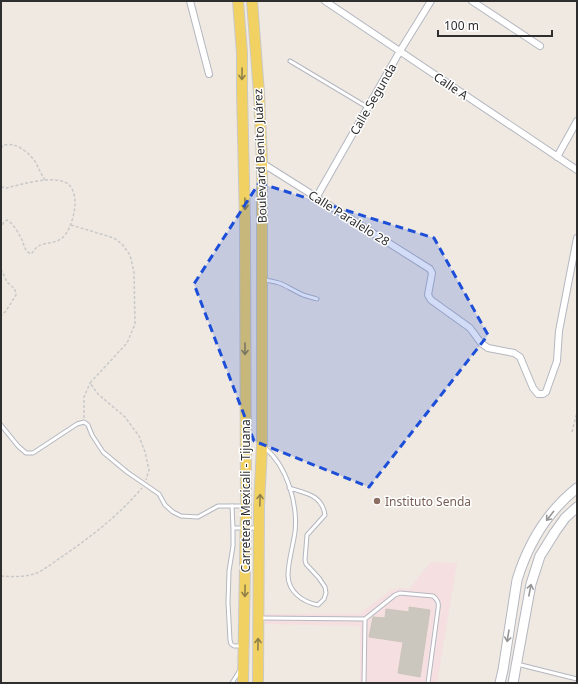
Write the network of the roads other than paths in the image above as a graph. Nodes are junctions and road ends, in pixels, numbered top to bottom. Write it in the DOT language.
graph roads {
  1 [pos="190,1"];
  2 [pos="238,1"];
  3 [pos="244,1"];
  4 [pos="252,1"];
  5 [pos="325,1"];
  6 [pos="431,1"];
  7 [pos="472,1"];
  8 [pos="540,46"];
  9 [pos="256,47"];
  10 [pos="400,51"];
  11 [pos="290,61"];
  12 [pos="209,74"];
  13 [pos="368,108"];
  14 [pos="577,121"];
  15 [pos="557,157"];
  16 [pos="262,163"];
  17 [pos="577,170"];
  18 [pos="316,198"];
  19 [pos="577,238"];
  20 [pos="261,280"];
  21 [pos="317,299"];
  22 [pos="245,310"];
  23 [pos="261,310"];
  24 [pos="1,426"];
  25 [pos="262,446"];
  26 [pos="289,488"];
  27 [pos="577,488"];
  28 [pos="232,506"];
  29 [pos="246,506"];
  30 [pos="577,507"];
  31 [pos="245,527"];
  32 [pos="233,528"];
  33 [pos="260,528"];
  34 [pos="259,618"];
  35 [pos="365,619"];
  36 [pos="244,646"];
  37 [pos="244,663"];
  38 [pos="517,664"];
  39 [pos="577,678"];
  40 [pos="232,683"];
  41 [pos="243,683"];
  42 [pos="258,683"];
  43 [pos="364,683"];
  44 [pos="428,683"];
  45 [pos="500,683"];
  46 [pos="513,683"];
  1 -- 12 [label="street"];
  2 -- 22 [label="main road, Boulevard Benito Juárez, one-way"];
  3 -- 9 [label="main road"];
  4 -- 9 [label="main road, Boulevard Benito Juárez"];
  5 -- 10 [label="street, Calle A"];
  6 -- 10 [label="street, Calle Segunda"];
  7 -- 8 [label="street"];
  9 -- 16 [label="main road, Boulevard Benito Juárez"];
  10 -- 13 [label="street, Calle Segunda"];
  10 -- 15 [label="street, Calle A"];
  11 -- 13 [label="lane"];
  13 -- 18 [label="street, Calle Segunda"];
  14 -- 15 [label="street"];
  15 -- 17 [label="street, Calle A"];
  16 -- 18 [label="street, Calle Paralelo 28"];
  16 -- 20 [label="main road, Boulevard Benito Juárez"];
  18 -- 19 [label="street, Calle Paralelo 28"];
  20 -- 21 [label="lane"];
  20 -- 23 [label="main road, Boulevard Benito Juárez"];
  22 -- 29 [label="main road, Carretera Mexicali - Tijuana, one-way"];
  23 -- 25 [label="main road, Carretera Mexicali - Tijuana"];
  24 -- 28 [label="lane"];
  25 -- 26 [label="lane"];
  33 -- 25 [label="main road, Carretera Mexicali - Tijuana, one-way"];
  26 -- 26 [label="lane"];
  27 -- 45 [label="main road, one-way"];
  28 -- 29 [label="lane"];
  28 -- 32 [label="lane"];
  29 -- 31 [label="main road, Carretera Mexicali - Tijuana"];
  38 -- 30 [label="main road, one-way"];
  31 -- 32 [label="lane"];
  31 -- 33 [label="lane"];
  31 -- 36 [label="main road, Carretera Mexicali - Tijuana, one-way"];
  32 -- 36 [label="lane"];
  33 -- 34 [label="main road, Carretera Mexicali - Tijuana"];
  34 -- 35 [label="lane"];
  42 -- 34 [label="main road, Carretera Mexicali - Tijuana, one-way"];
  35 -- 43 [label="lane"];
  35 -- 44 [label="lane"];
  36 -- 37 [label="main road, Carretera Mexicali - Tijuana"];
  37 -- 40 [label="lane"];
  37 -- 41 [label="main road, Carretera Mexicali - Tijuana"];
  38 -- 39 [label="lane"];
  38 -- 46 [label="main road"];
}
